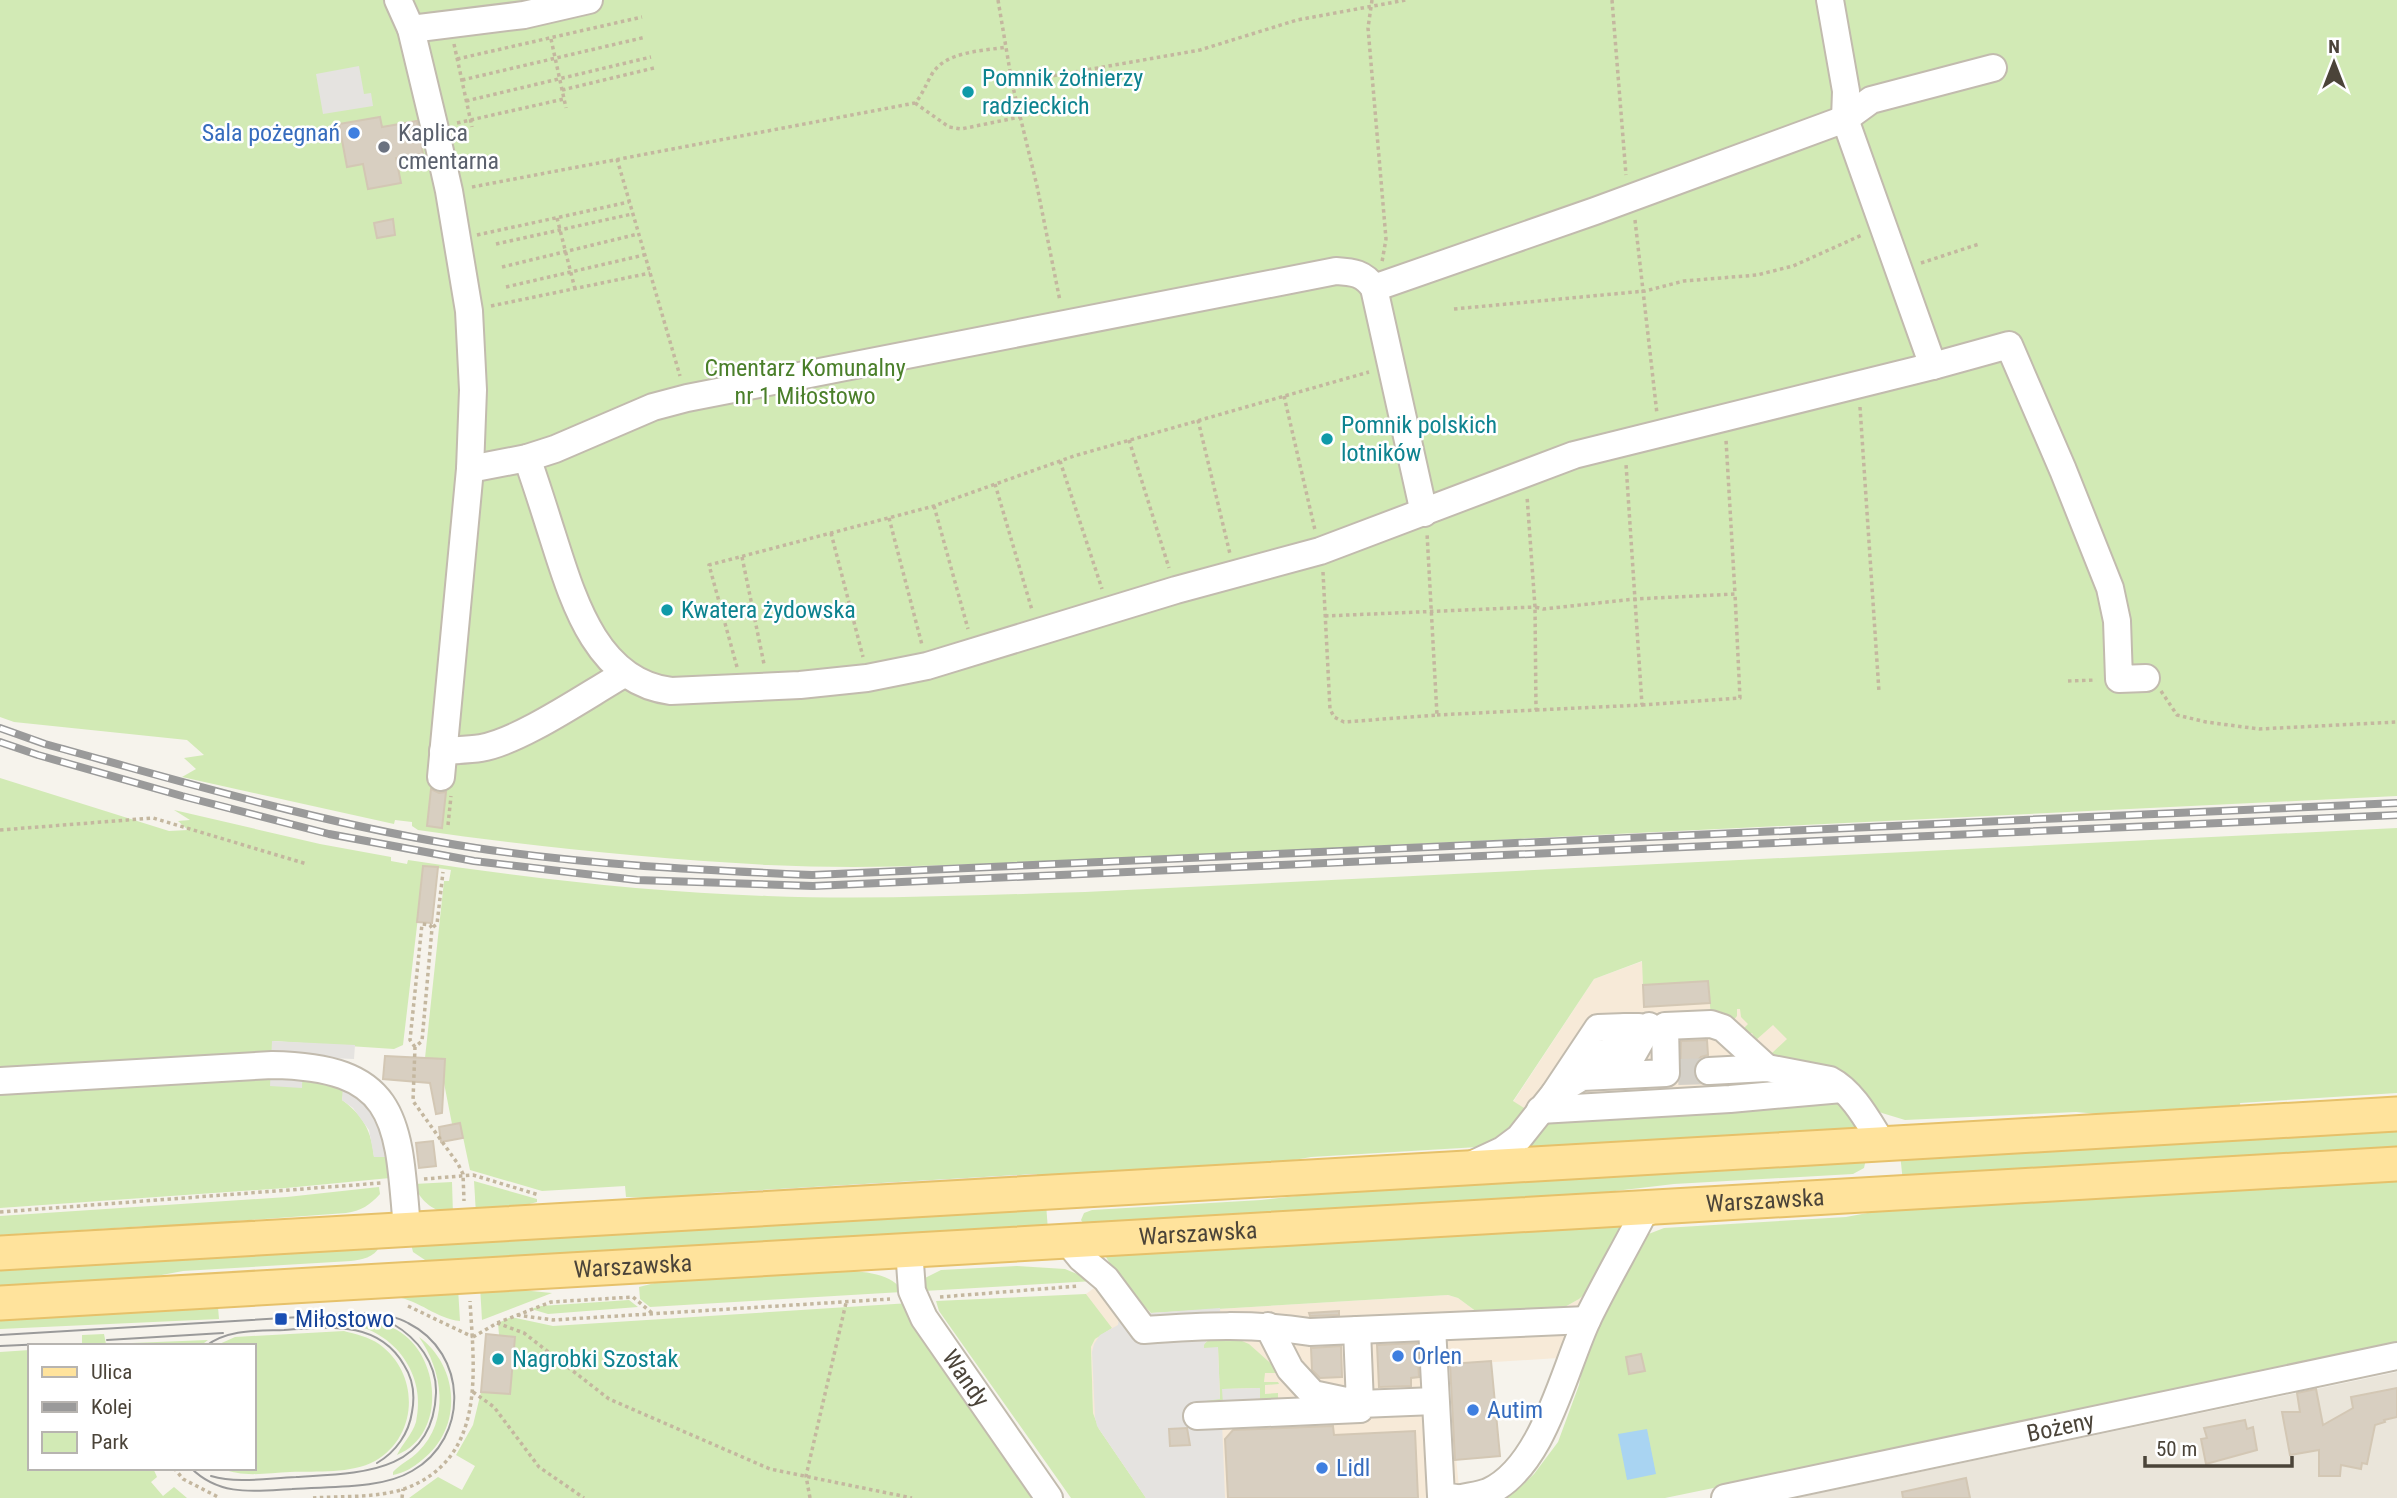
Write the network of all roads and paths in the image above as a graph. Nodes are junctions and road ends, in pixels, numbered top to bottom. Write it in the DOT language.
graph roads {
  1 [pos="398,0"];
  2 [pos="589,0"];
  3 [pos="998,0"];
  4 [pos="1372,0"];
  5 [pos="1406,0"];
  6 [pos="1612,0"];
  7 [pos="1830,0"];
  8 [pos="1372,7"];
  9 [pos="544,10"];
  10 [pos="642,17"];
  11 [pos="450,25"];
  12 [pos="411,29"];
  13 [pos="646,37"];
  14 [pos="551,39"];
  15 [pos="1007,47"];
  16 [pos="651,57"];
  17 [pos="457,59"];
  18 [pos="555,59"];
  19 [pos="654,68"];
  20 [pos="1993,68"];
  21 [pos="559,79"];
  22 [pos="462,80"];
  23 [pos="1012,83"];
  24 [pos="562,90"];
  25 [pos="564,99"];
  26 [pos="466,101"];
  27 [pos="915,103"];
  28 [pos="566,108"];
  29 [pos="1020,117"];
  30 [pos="1845,118"];
  31 [pos="470,120"];
  32 [pos="472,127"];
  33 [pos="435,129"];
  34 [pos="617,159"];
  35 [pos="449,191"];
  36 [pos="1630,198"];
  37 [pos="629,202"];
  38 [pos="632,214"];
  39 [pos="557,218"];
  40 [pos="1883,225"];
  41 [pos="559,229"];
  42 [pos="638,234"];
  43 [pos="457,239"];
  44 [pos="496,244"];
  45 [pos="1979,244"];
  46 [pos="565,251"];
  47 [pos="644,255"];
  48 [pos="502,267"];
  49 [pos="1899,271"];
  50 [pos="570,272"];
  51 [pos="650,273"];
  52 [pos="506,287"];
  53 [pos="1374,288"];
  54 [pos="575,289"];
  55 [pos="1645,291"];
  56 [pos="1454,309"];
  57 [pos="469,311"];
  58 [pos="1064,324"];
  59 [pos="1391,365"];
  60 [pos="1933,366"];
  61 [pos="1858,384"];
  62 [pos="1284,396"];
  63 [pos="687,398"];
  64 [pos="1724,417"];
  65 [pos="1198,420"];
  66 [pos="1659,433"];
  67 [pos="1129,440"];
  68 [pos="1625,441"];
  69 [pos="527,458"];
  70 [pos="1060,461"];
  71 [pos="470,469"];
  72 [pos="1526,473"];
  73 [pos="995,484"];
  74 [pos="934,506"];
  75 [pos="1424,513"];
  76 [pos="889,518"];
  77 [pos="831,533"];
  78 [pos="1320,551"];
  79 [pos="742,557"];
  80 [pos="1234,574"];
  81 [pos="1176,590"];
  82 [pos="1735,594"];
  83 [pos="1635,599"];
  84 [pos="1535,607"];
  85 [pos="1432,611"];
  86 [pos="1110,612"];
  87 [pos="1325,616"];
  88 [pos="1039,634"];
  89 [pos="974,652"];
  90 [pos="927,666"];
  91 [pos="624,674"];
  92 [pos="867,678"];
  93 [pos="2119,678"];
  94 [pos="2146,678"];
  95 [pos="2068,681"];
  96 [pos="769,687"];
  97 [pos="741,688"];
  98 [pos="1879,692"];
  99 [pos="1642,705"];
  100 [pos="1536,710"];
  101 [pos="1437,715"];
  102 [pos="2397,722"];
  103 [pos="0,830"];
  104 [pos="307,864"];
  105 [pos="443,872"];
  106 [pos="432,928"];
  107 [pos="1647,1026"];
  108 [pos="415,1047"];
  109 [pos="1767,1068"];
  110 [pos="1709,1071"];
  111 [pos="1608,1076"];
  112 [pos="0,1081"];
  113 [pos="1842,1089"];
  114 [pos="1547,1102"];
  115 [pos="2397,1114"];
  116 [pos="1882,1143"];
  117 [pos="2397,1164"];
  118 [pos="1458,1168"];
  119 [pos="463,1176"];
  120 [pos="403,1181"];
  121 [pos="1090,1190"];
  122 [pos="1885,1194"];
  123 [pos="541,1196"];
  124 [pos="1661,1206"];
  125 [pos="464,1210"];
  126 [pos="0,1212"];
  127 [pos="407,1229"];
  128 [pos="1067,1241"];
  129 [pos="909,1249"];
  130 [pos="0,1253"];
  131 [pos="1088,1286"];
  132 [pos="469,1291"];
  133 [pos="915,1298"];
  134 [pos="0,1303"];
  135 [pos="846,1303"];
  136 [pos="402,1304"];
  137 [pos="517,1315"];
  138 [pos="655,1315"];
  139 [pos="1587,1320"];
  140 [pos="498,1323"];
  141 [pos="1268,1326"];
  142 [pos="1432,1326"];
  143 [pos="1357,1330"];
  144 [pos="473,1337"];
  145 [pos="2397,1356"];
  146 [pos="473,1392"];
  147 [pos="1436,1401"];
  148 [pos="1360,1404"];
  149 [pos="1197,1416"];
  150 [pos="176,1470"];
  151 [pos="806,1476"];
  152 [pos="403,1489"];
  153 [pos="327,1497"];
  154 [pos="220,1498"];
  155 [pos="313,1498"];
  156 [pos="402,1498"];
  157 [pos="584,1498"];
  158 [pos="810,1498"];
  159 [pos="912,1498"];
  160 [pos="1049,1498"];
  161 [pos="1456,1498"];
  162 [pos="1462,1498"];
  163 [pos="1725,1498"];
  1 -- 12 [label="street"];
  2 -- 9 [label="street"];
  3 -- 15 [label="path"];
  4 -- 8 [label="path"];
  5 -- 8 [label="path"];
  6 -- 36 [label="path"];
  7 -- 30 [label="street"];
  8 -- 23 [label="path"];
  8 -- 53 [label="path"];
  9 -- 11 [label="street"];
  9 -- 14 [label="path"];
  10 -- 14 [label="path"];
  11 -- 12 [label="street"];
  11 -- 17 [label="path"];
  12 -- 33 [label="street"];
  13 -- 18 [label="path"];
  14 -- 17 [label="path"];
  14 -- 18 [label="path"];
  15 -- 23 [label="path"];
  15 -- 27 [label="path"];
  16 -- 21 [label="path"];
  17 -- 22 [label="path"];
  18 -- 21 [label="path"];
  18 -- 22 [label="path"];
  19 -- 24 [label="path"];
  20 -- 30 [label="street"];
  21 -- 24 [label="path"];
  21 -- 26 [label="path"];
  22 -- 26 [label="path"];
  23 -- 29 [label="path"];
  24 -- 25 [label="path"];
  25 -- 28 [label="path"];
  25 -- 31 [label="path"];
  26 -- 31 [label="path"];
  27 -- 29 [label="path"];
  27 -- 34 [label="path"];
  29 -- 58 [label="path"];
  30 -- 36 [label="street"];
  30 -- 40 [label="street"];
  31 -- 32 [label="path"];
  31 -- 33 [label="path"];
  33 -- 35 [label="street"];
  34 -- 35 [label="path"];
  34 -- 37 [label="path"];
  35 -- 43 [label="street"];
  36 -- 53 [label="street"];
  36 -- 55 [label="path"];
  37 -- 38 [label="path"];
  37 -- 39 [label="path"];
  38 -- 41 [label="path"];
  38 -- 42 [label="path"];
  39 -- 41 [label="path"];
  39 -- 43 [label="path"];
  40 -- 49 [label="street"];
  40 -- 55 [label="path"];
  41 -- 44 [label="path"];
  41 -- 46 [label="path"];
  42 -- 46 [label="path"];
  42 -- 47 [label="path"];
  43 -- 57 [label="street"];
  45 -- 49 [label="path"];
  46 -- 48 [label="path"];
  46 -- 50 [label="path"];
  47 -- 50 [label="path"];
  47 -- 51 [label="path"];
  49 -- 60 [label="street"];
  50 -- 52 [label="path"];
  50 -- 54 [label="path"];
  51 -- 54 [label="path"];
  51 -- 63 [label="path"];
  53 -- 58 [label="street"];
  53 -- 59 [label="street"];
  54 -- 57 [label="path"];
  55 -- 56 [label="path"];
  55 -- 66 [label="path"];
  57 -- 71 [label="street"];
  58 -- 63 [label="street"];
  59 -- 62 [label="path"];
  59 -- 75 [label="street"];
  60 -- 61 [label="street"];
  60 -- 93 [label="street"];
  61 -- 64 [label="street"];
  61 -- 98 [label="path"];
  62 -- 65 [label="path"];
  62 -- 78 [label="path"];
  63 -- 69 [label="street"];
  64 -- 66 [label="street"];
  64 -- 82 [label="path"];
  65 -- 67 [label="path"];
  65 -- 80 [label="path"];
  66 -- 68 [label="street"];
  67 -- 70 [label="path"];
  67 -- 81 [label="path"];
  68 -- 72 [label="street"];
  68 -- 83 [label="path"];
  69 -- 71 [label="street"];
  69 -- 91 [label="street"];
  70 -- 73 [label="path"];
  70 -- 86 [label="path"];
  71 -- 91 [label="street"];
  72 -- 75 [label="street"];
  72 -- 84 [label="path"];
  73 -- 74 [label="path"];
  73 -- 88 [label="path"];
  74 -- 76 [label="path"];
  74 -- 89 [label="path"];
  75 -- 78 [label="street"];
  75 -- 85 [label="path"];
  76 -- 77 [label="path"];
  76 -- 90 [label="path"];
  77 -- 79 [label="path"];
  77 -- 92 [label="path"];
  78 -- 80 [label="street"];
  78 -- 87 [label="path"];
  79 -- 96 [label="path"];
  79 -- 97 [label="path"];
  80 -- 81 [label="street"];
  81 -- 86 [label="street"];
  82 -- 83 [label="path"];
  82 -- 99 [label="path"];
  83 -- 84 [label="path"];
  83 -- 99 [label="path"];
  84 -- 85 [label="path"];
  84 -- 100 [label="path"];
  85 -- 87 [label="path"];
  85 -- 101 [label="path"];
  86 -- 88 [label="street"];
  87 -- 101 [label="path"];
  88 -- 89 [label="street"];
  89 -- 90 [label="street"];
  90 -- 92 [label="street"];
  91 -- 97 [label="street"];
  92 -- 96 [label="street"];
  93 -- 94 [label="street"];
  93 -- 95 [label="path"];
  94 -- 102 [label="path"];
  96 -- 97 [label="street"];
  99 -- 100 [label="path"];
  100 -- 101 [label="path"];
  103 -- 104 [label="path"];
  105 -- 106 [label="path"];
  106 -- 108 [label="path"];
  106 -- 108 [label="path"];
  107 -- 109 [label="street"];
  107 -- 111 [label="street"];
  107 -- 111 [label="street"];
  107 -- 114 [label="street"];
  108 -- 119 [label="path"];
  109 -- 110 [label="street"];
  109 -- 113 [label="street"];
  111 -- 114 [label="street"];
  112 -- 120 [label="street"];
  113 -- 114 [label="street"];
  113 -- 116 [label="street"];
  114 -- 118 [label="street"];
  115 -- 116 [label="main road, Warszawska"];
  116 -- 118 [label="main road, Warszawska"];
  116 -- 122 [label="main road"];
  117 -- 122 [label="main road, Warszawska"];
  118 -- 121 [label="main road, Warszawska"];
  119 -- 120 [label="path"];
  119 -- 123 [label="path"];
  119 -- 125 [label="path"];
  120 -- 126 [label="path"];
  120 -- 127 [label="street"];
  121 -- 127 [label="main road, Warszawska"];
  121 -- 128 [label="main road"];
  122 -- 124 [label="main road, Warszawska"];
  124 -- 128 [label="main road, Warszawska"];
  124 -- 139 [label="street"];
  127 -- 130 [label="main road, Warszawska"];
  128 -- 129 [label="main road, Warszawska"];
  128 -- 141 [label="street"];
  129 -- 133 [label="street, Wandy"];
  129 -- 134 [label="main road, Warszawska"];
  131 -- 133 [label="path"];
  132 -- 144 [label="path"];
  133 -- 135 [label="path"];
  133 -- 160 [label="street, Wandy"];
  135 -- 138 [label="path"];
  135 -- 151 [label="path"];
  136 -- 144 [label="path"];
  137 -- 138 [label="path"];
  137 -- 138 [label="path"];
  137 -- 140 [label="path"];
  139 -- 142 [label="street"];
  139 -- 162 [label="street"];
  140 -- 144 [label="path"];
  140 -- 151 [label="path"];
  141 -- 143 [label="street"];
  141 -- 148 [label="street"];
  142 -- 143 [label="street"];
  142 -- 147 [label="street"];
  143 -- 148 [label="street"];
  144 -- 146 [label="path"];
  145 -- 163 [label="street, Bożeny"];
  146 -- 152 [label="path"];
  146 -- 157 [label="path"];
  147 -- 148 [label="street"];
  147 -- 161 [label="street"];
  148 -- 149 [label="street"];
  150 -- 154 [label="path"];
  151 -- 158 [label="path"];
  151 -- 159 [label="path"];
  152 -- 153 [label="path"];
  152 -- 156 [label="path"];
  153 -- 155 [label="path"];
}
